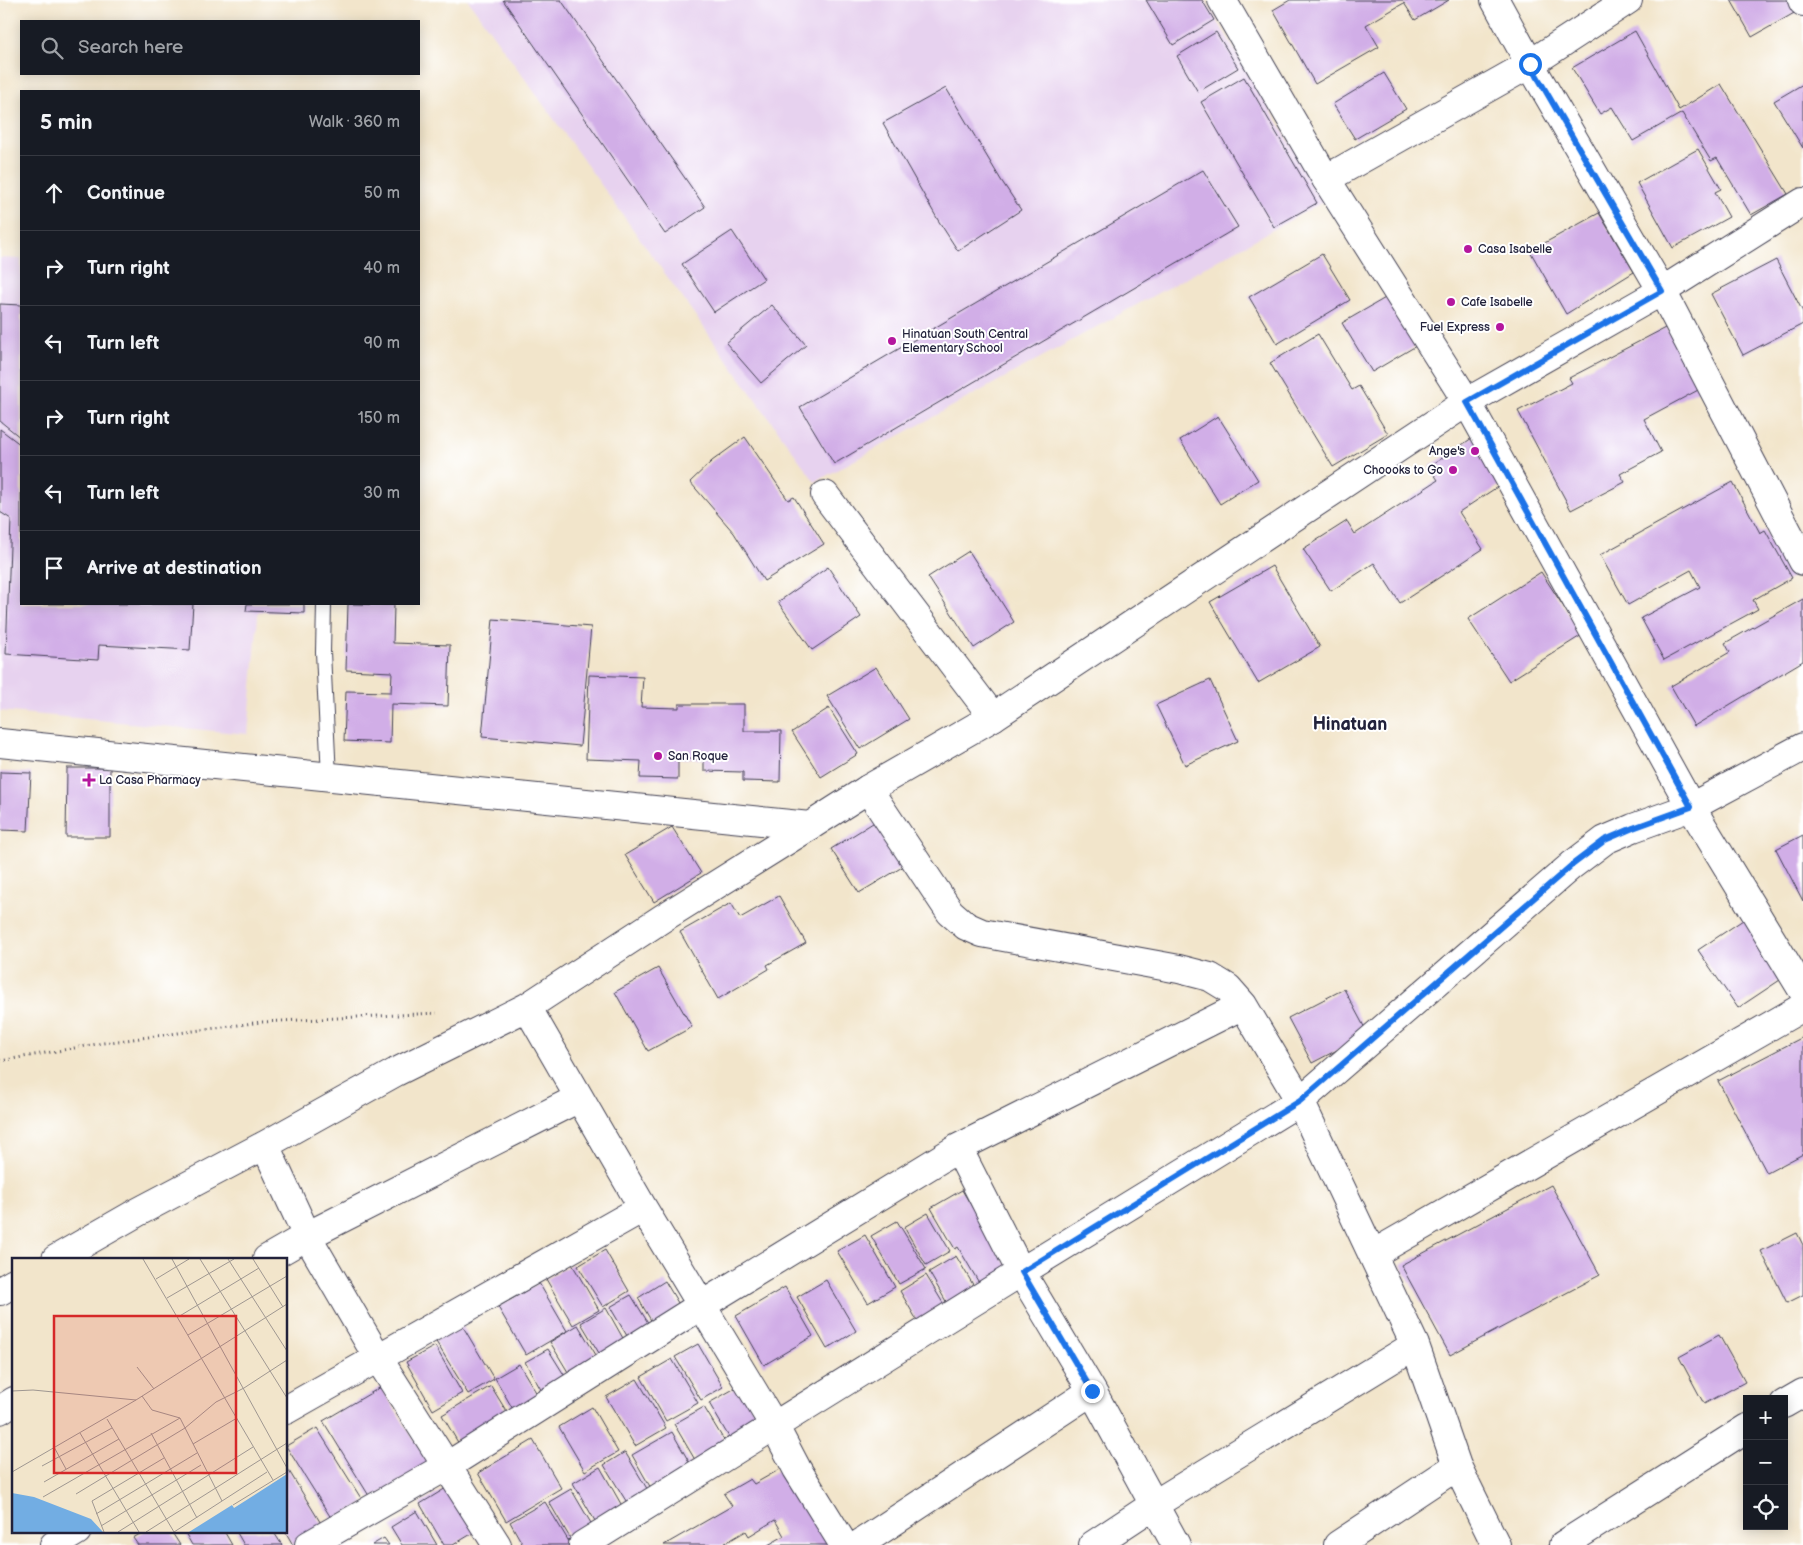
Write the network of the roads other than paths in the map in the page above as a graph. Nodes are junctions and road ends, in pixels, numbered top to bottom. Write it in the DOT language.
graph roads {
  1 [pos="1495,0"];
  2 [pos="1628,0"];
  3 [pos="1230,3"];
  4 [pos="1530,64"];
  5 [pos="1326,178"];
  6 [pos="1803,202"];
  7 [pos="1662,291"];
  8 [pos="1467,402"];
  9 [pos="826,495"];
  10 [pos="1803,561"];
  11 [pos="324,605"];
  12 [pos="993,717"];
  13 [pos="0,743"];
  14 [pos="1803,747"];
  15 [pos="330,777"];
  16 [pos="868,789"];
  17 [pos="1691,807"];
  18 [pos="810,826"];
  19 [pos="1803,991"];
  20 [pos="1243,1005"];
  21 [pos="527,1007"];
  22 [pos="1803,1007"];
  23 [pos="579,1098"];
  24 [pos="1300,1101"];
  25 [pos="265,1145"];
  26 [pos="958,1148"];
  27 [pos="643,1208"];
  28 [pos="307,1236"];
  29 [pos="1373,1254"];
  30 [pos="58,1258"];
  31 [pos="269,1258"];
  32 [pos="1022,1272"];
  33 [pos="702,1305"];
  34 [pos="1415,1345"];
  35 [pos="378,1358"];
  36 [pos="1092,1391"];
  37 [pos="1803,1392"];
  38 [pos="1788,1401"];
  39 [pos="12,1402"];
  40 [pos="288,1409"];
  41 [pos="0,1410"];
  42 [pos="775,1427"];
  43 [pos="1743,1431"];
  44 [pos="447,1466"];
  45 [pos="1457,1466"];
  46 [pos="1155,1504"];
  47 [pos="75,1532"];
  48 [pos="54,1545"];
  49 [pos="309,1545"];
  50 [pos="497,1545"];
  51 [pos="583,1545"];
  52 [pos="844,1545"];
  53 [pos="858,1545"];
  54 [pos="1093,1545"];
  55 [pos="1176,1545"];
  56 [pos="1338,1545"];
  57 [pos="1496,1545"];
  58 [pos="1563,1545"];
  1 -- 4 [label="street"];
  2 -- 4 [label="street"];
  3 -- 5 [label="street"];
  4 -- 5 [label="street"];
  4 -- 7 [label="street"];
  5 -- 8 [label="street"];
  6 -- 7 [label="street"];
  7 -- 8 [label="street"];
  7 -- 10 [label="street"];
  8 -- 12 [label="street"];
  8 -- 17 [label="street"];
  9 -- 12 [label="street"];
  11 -- 15 [label="lane"];
  12 -- 16 [label="street"];
  13 -- 15 [label="street"];
  14 -- 17 [label="street"];
  15 -- 18 [label="street"];
  16 -- 18 [label="street"];
  16 -- 20 [label="street"];
  17 -- 19 [label="street"];
  17 -- 24 [label="street"];
  18 -- 21 [label="street"];
  20 -- 24 [label="street"];
  20 -- 26 [label="street"];
  21 -- 23 [label="street"];
  21 -- 25 [label="street"];
  22 -- 29 [label="street"];
  23 -- 27 [label="street"];
  23 -- 28 [label="street"];
  24 -- 29 [label="street"];
  24 -- 32 [label="street"];
  25 -- 28 [label="street"];
  25 -- 30 [label="street"];
  26 -- 32 [label="street"];
  26 -- 33 [label="street"];
  27 -- 33 [label="street"];
  27 -- 35 [label="street"];
  28 -- 31 [label="street"];
  28 -- 35 [label="street"];
  29 -- 34 [label="street"];
  32 -- 36 [label="street"];
  32 -- 42 [label="street"];
  33 -- 42 [label="street"];
  33 -- 44 [label="street"];
  34 -- 45 [label="street"];
  34 -- 46 [label="street"];
  35 -- 40 [label="street"];
  35 -- 44 [label="street"];
  36 -- 46 [label="street"];
  36 -- 53 [label="street"];
  37 -- 38 [label="street"];
  39 -- 41 [label="street"];
  42 -- 51 [label="street"];
  42 -- 52 [label="street"];
  43 -- 58 [label="street"];
  44 -- 49 [label="street"];
  44 -- 50 [label="street"];
  45 -- 56 [label="street"];
  45 -- 57 [label="street"];
  46 -- 54 [label="street"];
  46 -- 55 [label="street"];
  47 -- 48 [label="street"];
}
